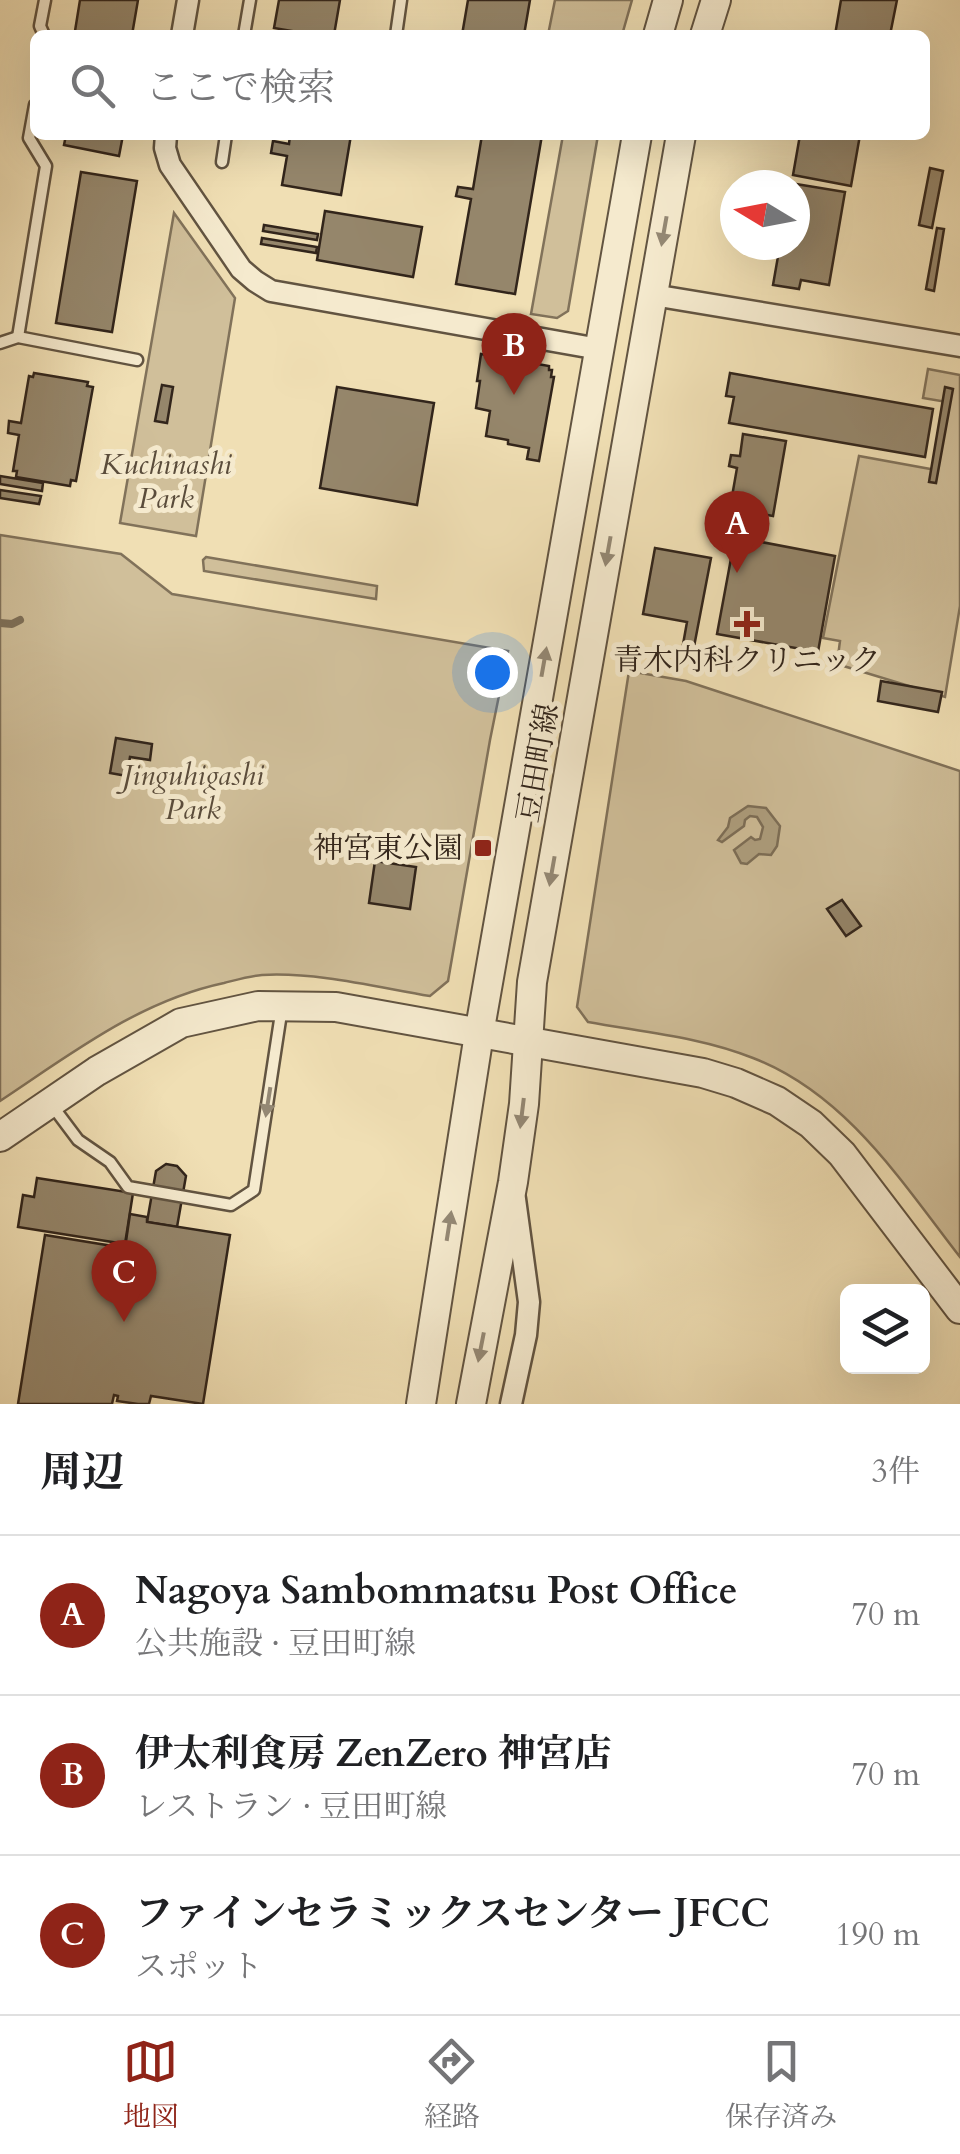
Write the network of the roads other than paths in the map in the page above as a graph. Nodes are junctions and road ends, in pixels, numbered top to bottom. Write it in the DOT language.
graph roads {
  1 [pos="45,0"];
  2 [pos="188,0"];
  3 [pos="250,0"];
  4 [pos="402,0"];
  5 [pos="668,0"];
  6 [pos="716,0"];
  7 [pos="42,30"];
  8 [pos="183,30"];
  9 [pos="245,30"];
  10 [pos="397,30"];
  11 [pos="659,30"];
  12 [pos="707,30"];
  13 [pos="30,140"];
  14 [pos="166,140"];
  15 [pos="225,140"];
  16 [pos="635,140"];
  17 [pos="679,140"];
  18 [pos="222,162"];
  19 [pos="653,295"];
  20 [pos="18,337"];
  21 [pos="0,343"];
  22 [pos="960,346"];
  23 [pos="599,349"];
  24 [pos="137,360"];
  25 [pos="282,1006"];
  26 [pos="479,1034"];
  27 [pos="528,1043"];
  28 [pos="51,1104"];
  29 [pos="0,1137"];
  30 [pos="513,1182"];
  31 [pos="960,1308"];
  32 [pos="421,1404"];
  33 [pos="471,1404"];
  34 [pos="511,1404"];
  1 -- 7 [label="lane"];
  2 -- 8 [label="street"];
  3 -- 9 [label="lane"];
  4 -- 10 [label="lane"];
  5 -- 11 [label="street"];
  6 -- 12 [label="street"];
  13 -- 20 [label="lane"];
  14 -- 23 [label="street"];
  15 -- 18 [label="lane"];
  16 -- 23 [label="street, 豆田町線"];
  17 -- 19 [label="street, 豆田町線, one-way"];
  19 -- 22 [label="street"];
  19 -- 27 [label="street, 豆田町線, one-way"];
  20 -- 21 [label="lane"];
  20 -- 24 [label="lane"];
  26 -- 23 [label="street, 豆田町線, one-way"];
  25 -- 26 [label="street"];
  25 -- 28 [label="street"];
  25 -- 28 [label="lane, one-way"];
  26 -- 27 [label="street"];
  32 -- 26 [label="street, 豆田町線, one-way"];
  27 -- 30 [label="street, 豆田町線, one-way"];
  27 -- 31 [label="street"];
  28 -- 29 [label="street"];
  30 -- 33 [label="street, 豆田町線, one-way"];
  30 -- 34 [label="street"];
}
